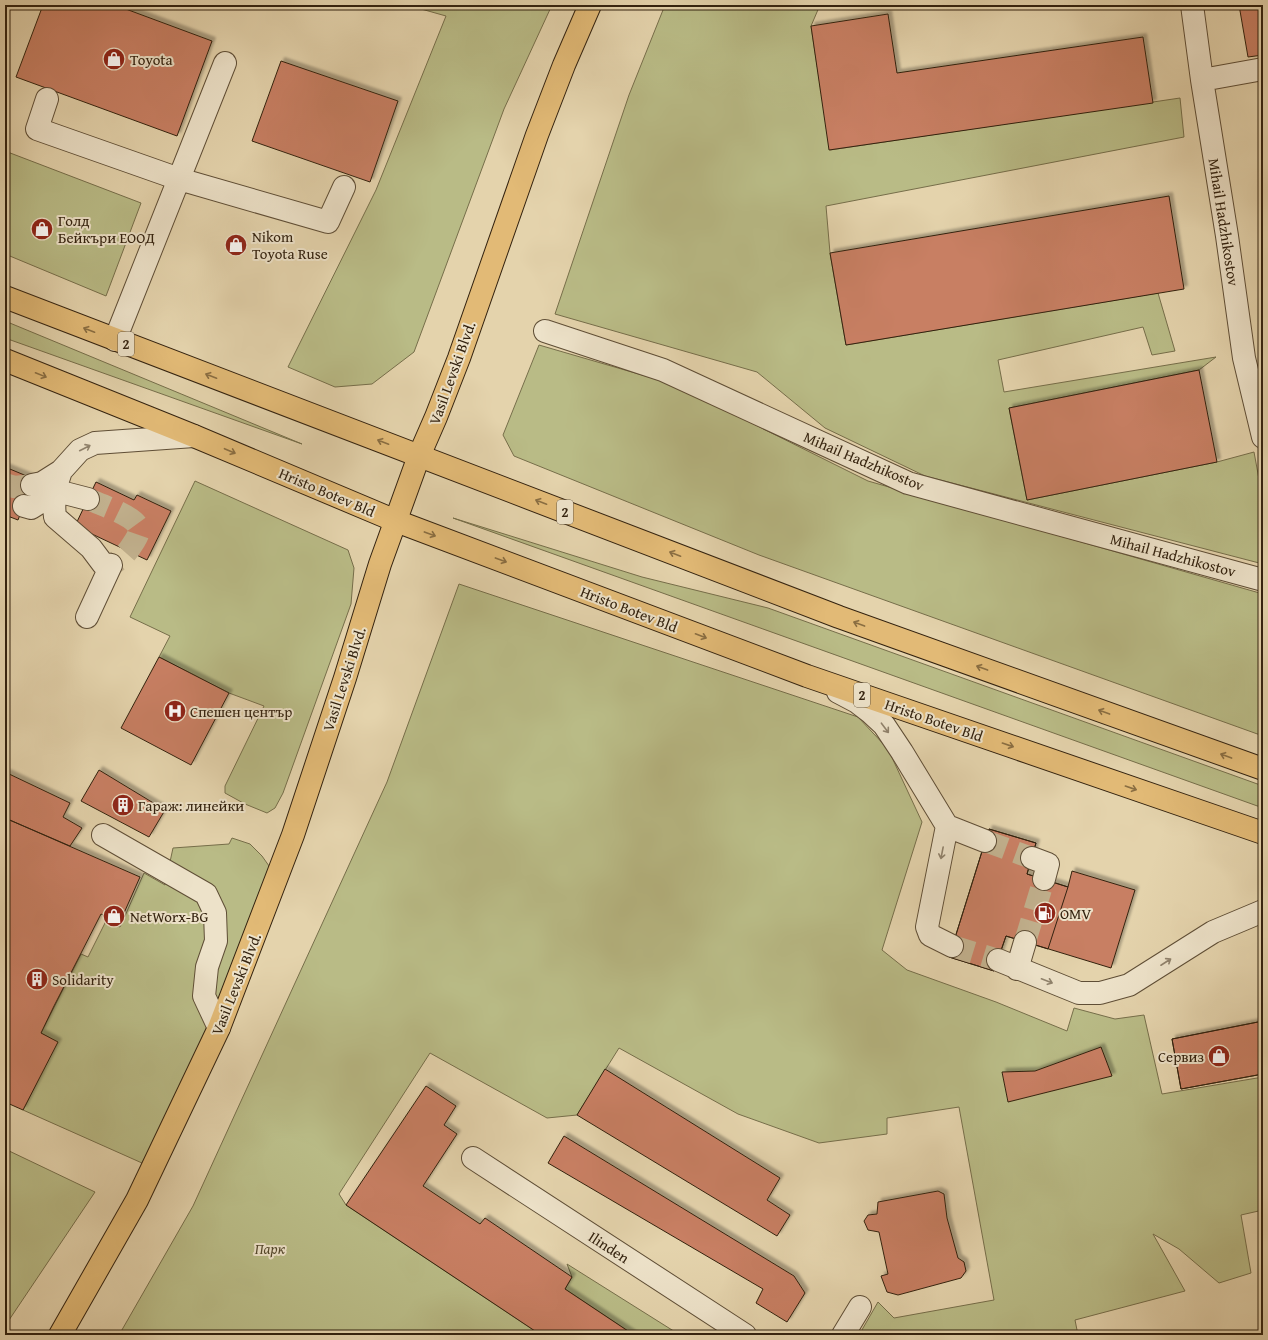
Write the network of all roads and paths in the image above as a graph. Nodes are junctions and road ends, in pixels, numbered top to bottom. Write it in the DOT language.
graph roads {
  1 [pos="590,5"];
  2 [pos="1192,5"];
  3 [pos="225,63"];
  4 [pos="1263,69"];
  5 [pos="1202,80"];
  6 [pos="47,99"];
  7 [pos="179,179"];
  8 [pos="344,187"];
  9 [pos="5,297"];
  10 [pos="545,331"];
  11 [pos="115,340"];
  12 [pos="5,360"];
  13 [pos="194,436"];
  14 [pos="1263,437"];
  15 [pos="420,456"];
  16 [pos="44,488"];
  17 [pos="88,499"];
  18 [pos="396,521"];
  19 [pos="1263,580"];
  20 [pos="87,617"];
  21 [pos="807,676"];
  22 [pos="1263,769"];
  23 [pos="947,826"];
  24 [pos="1263,833"];
  25 [pos="103,835"];
  26 [pos="985,841"];
  27 [pos="1032,858"];
  28 [pos="1044,880"];
  29 [pos="1263,911"];
  30 [pos="1025,942"];
  31 [pos="952,946"];
  32 [pos="219,1028"];
  33 [pos="472,1158"];
  34 [pos="860,1307"];
  35 [pos="60,1335"];
  36 [pos="745,1335"];
  37 [pos="843,1335"];
  1 -- 15 [label="main road, Vasil Levski Blvd."];
  2 -- 5 [label="street, Mihail Hadzhikostov"];
  3 -- 7 [label="street"];
  4 -- 5 [label="street"];
  5 -- 14 [label="street, Mihail Hadzhikostov"];
  6 -- 7 [label="street"];
  7 -- 8 [label="street"];
  7 -- 11 [label="street"];
  11 -- 9 [label="main road, 2, one-way"];
  10 -- 19 [label="street, Mihail Hadzhikostov"];
  15 -- 11 [label="main road, 2, one-way"];
  12 -- 13 [label="main road, Hristo Botev Bld / 2, one-way"];
  16 -- 13 [label="street, one-way"];
  13 -- 18 [label="main road, Hristo Botev Bld / 2, one-way"];
  15 -- 18 [label="main road, Vasil Levski Blvd."];
  22 -- 15 [label="main road, 2, one-way"];
  16 -- 17 [label="street"];
  16 -- 20 [label="street"];
  18 -- 21 [label="main road, Hristo Botev Bld / 2, one-way"];
  18 -- 32 [label="main road, Vasil Levski Blvd."];
  21 -- 23 [label="street, one-way"];
  21 -- 24 [label="main road, Hristo Botev Bld / 2, one-way"];
  23 -- 26 [label="street"];
  23 -- 31 [label="street, one-way"];
  25 -- 32 [label="street"];
  27 -- 28 [label="street"];
  30 -- 29 [label="street, one-way"];
  32 -- 35 [label="main road, Vasil Levski Blvd."];
  33 -- 36 [label="street, Ilinden"];
  34 -- 37 [label="street"];
}
